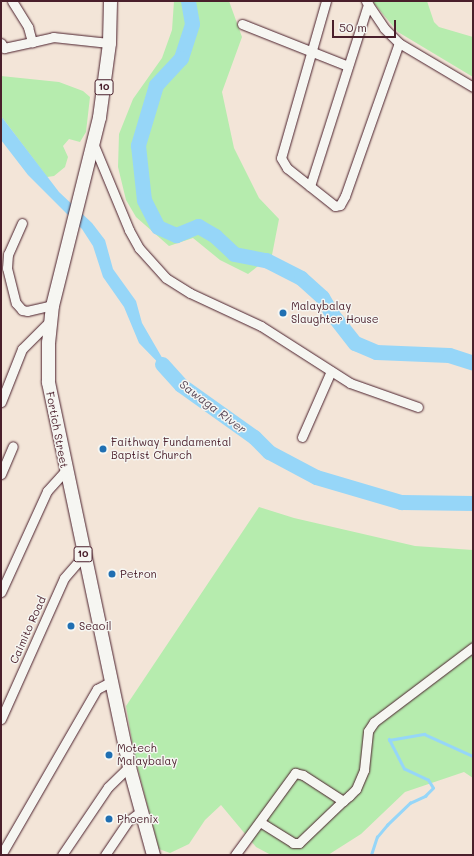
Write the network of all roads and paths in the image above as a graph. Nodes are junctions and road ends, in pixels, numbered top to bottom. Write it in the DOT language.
graph roads {
  1 [pos="12,1"];
  2 [pos="110,1"];
  3 [pos="326,1"];
  4 [pos="367,2"];
  5 [pos="242,24"];
  6 [pos="32,42"];
  7 [pos="1,43"];
  8 [pos="109,43"];
  9 [pos="399,43"];
  10 [pos="311,51"];
  11 [pos="348,66"];
  12 [pos="473,87"];
  13 [pos="93,143"];
  14 [pos="310,186"];
  15 [pos="22,223"];
  16 [pos="52,305"];
  17 [pos="50,321"];
  18 [pos="331,371"];
  19 [pos="1,402"];
  20 [pos="418,407"];
  21 [pos="302,437"];
  22 [pos="13,446"];
  23 [pos="65,471"];
  24 [pos="1,474"];
  25 [pos="83,556"];
  26 [pos="1,592"];
  27 [pos="473,647"];
  28 [pos="110,682"];
  29 [pos="1,719"];
  30 [pos="129,767"];
  31 [pos="343,801"];
  32 [pos="140,812"];
  33 [pos="260,822"];
  34 [pos="1,855"];
  35 [pos="62,855"];
  36 [pos="105,855"];
  37 [pos="153,855"];
  38 [pos="235,855"];
  1 -- 6 [label="street"];
  2 -- 8 [label="highway, Fortich Street / 10"];
  3 -- 10 [label="street"];
  4 -- 9 [label="street"];
  4 -- 11 [label="street"];
  5 -- 10 [label="street"];
  6 -- 7 [label="street"];
  6 -- 8 [label="street"];
  8 -- 13 [label="highway, Fortich Street / 10"];
  9 -- 12 [label="street"];
  9 -- 14 [label="street"];
  10 -- 11 [label="street"];
  10 -- 14 [label="street"];
  11 -- 14 [label="street"];
  13 -- 16 [label="highway, Fortich Street / 10"];
  13 -- 18 [label="street"];
  15 -- 16 [label="street"];
  16 -- 17 [label="highway, Fortich Street / 10"];
  17 -- 19 [label="street"];
  17 -- 23 [label="highway, Fortich Street / 10"];
  18 -- 20 [label="street"];
  18 -- 21 [label="street"];
  22 -- 24 [label="street"];
  23 -- 25 [label="highway, Fortich Street / 10"];
  23 -- 26 [label="street"];
  25 -- 28 [label="highway, Fortich Street / 10"];
  25 -- 29 [label="street, Caimito Road"];
  27 -- 31 [label="street"];
  28 -- 30 [label="highway, Fortich Street / 10"];
  28 -- 34 [label="street"];
  30 -- 32 [label="highway, Fortich Street / 10"];
  30 -- 35 [label="street"];
  31 -- 33 [label="street"];
  31 -- 33 [label="street"];
  32 -- 36 [label="street"];
  32 -- 37 [label="highway, Fortich Street / 10"];
  33 -- 38 [label="street"];
}
